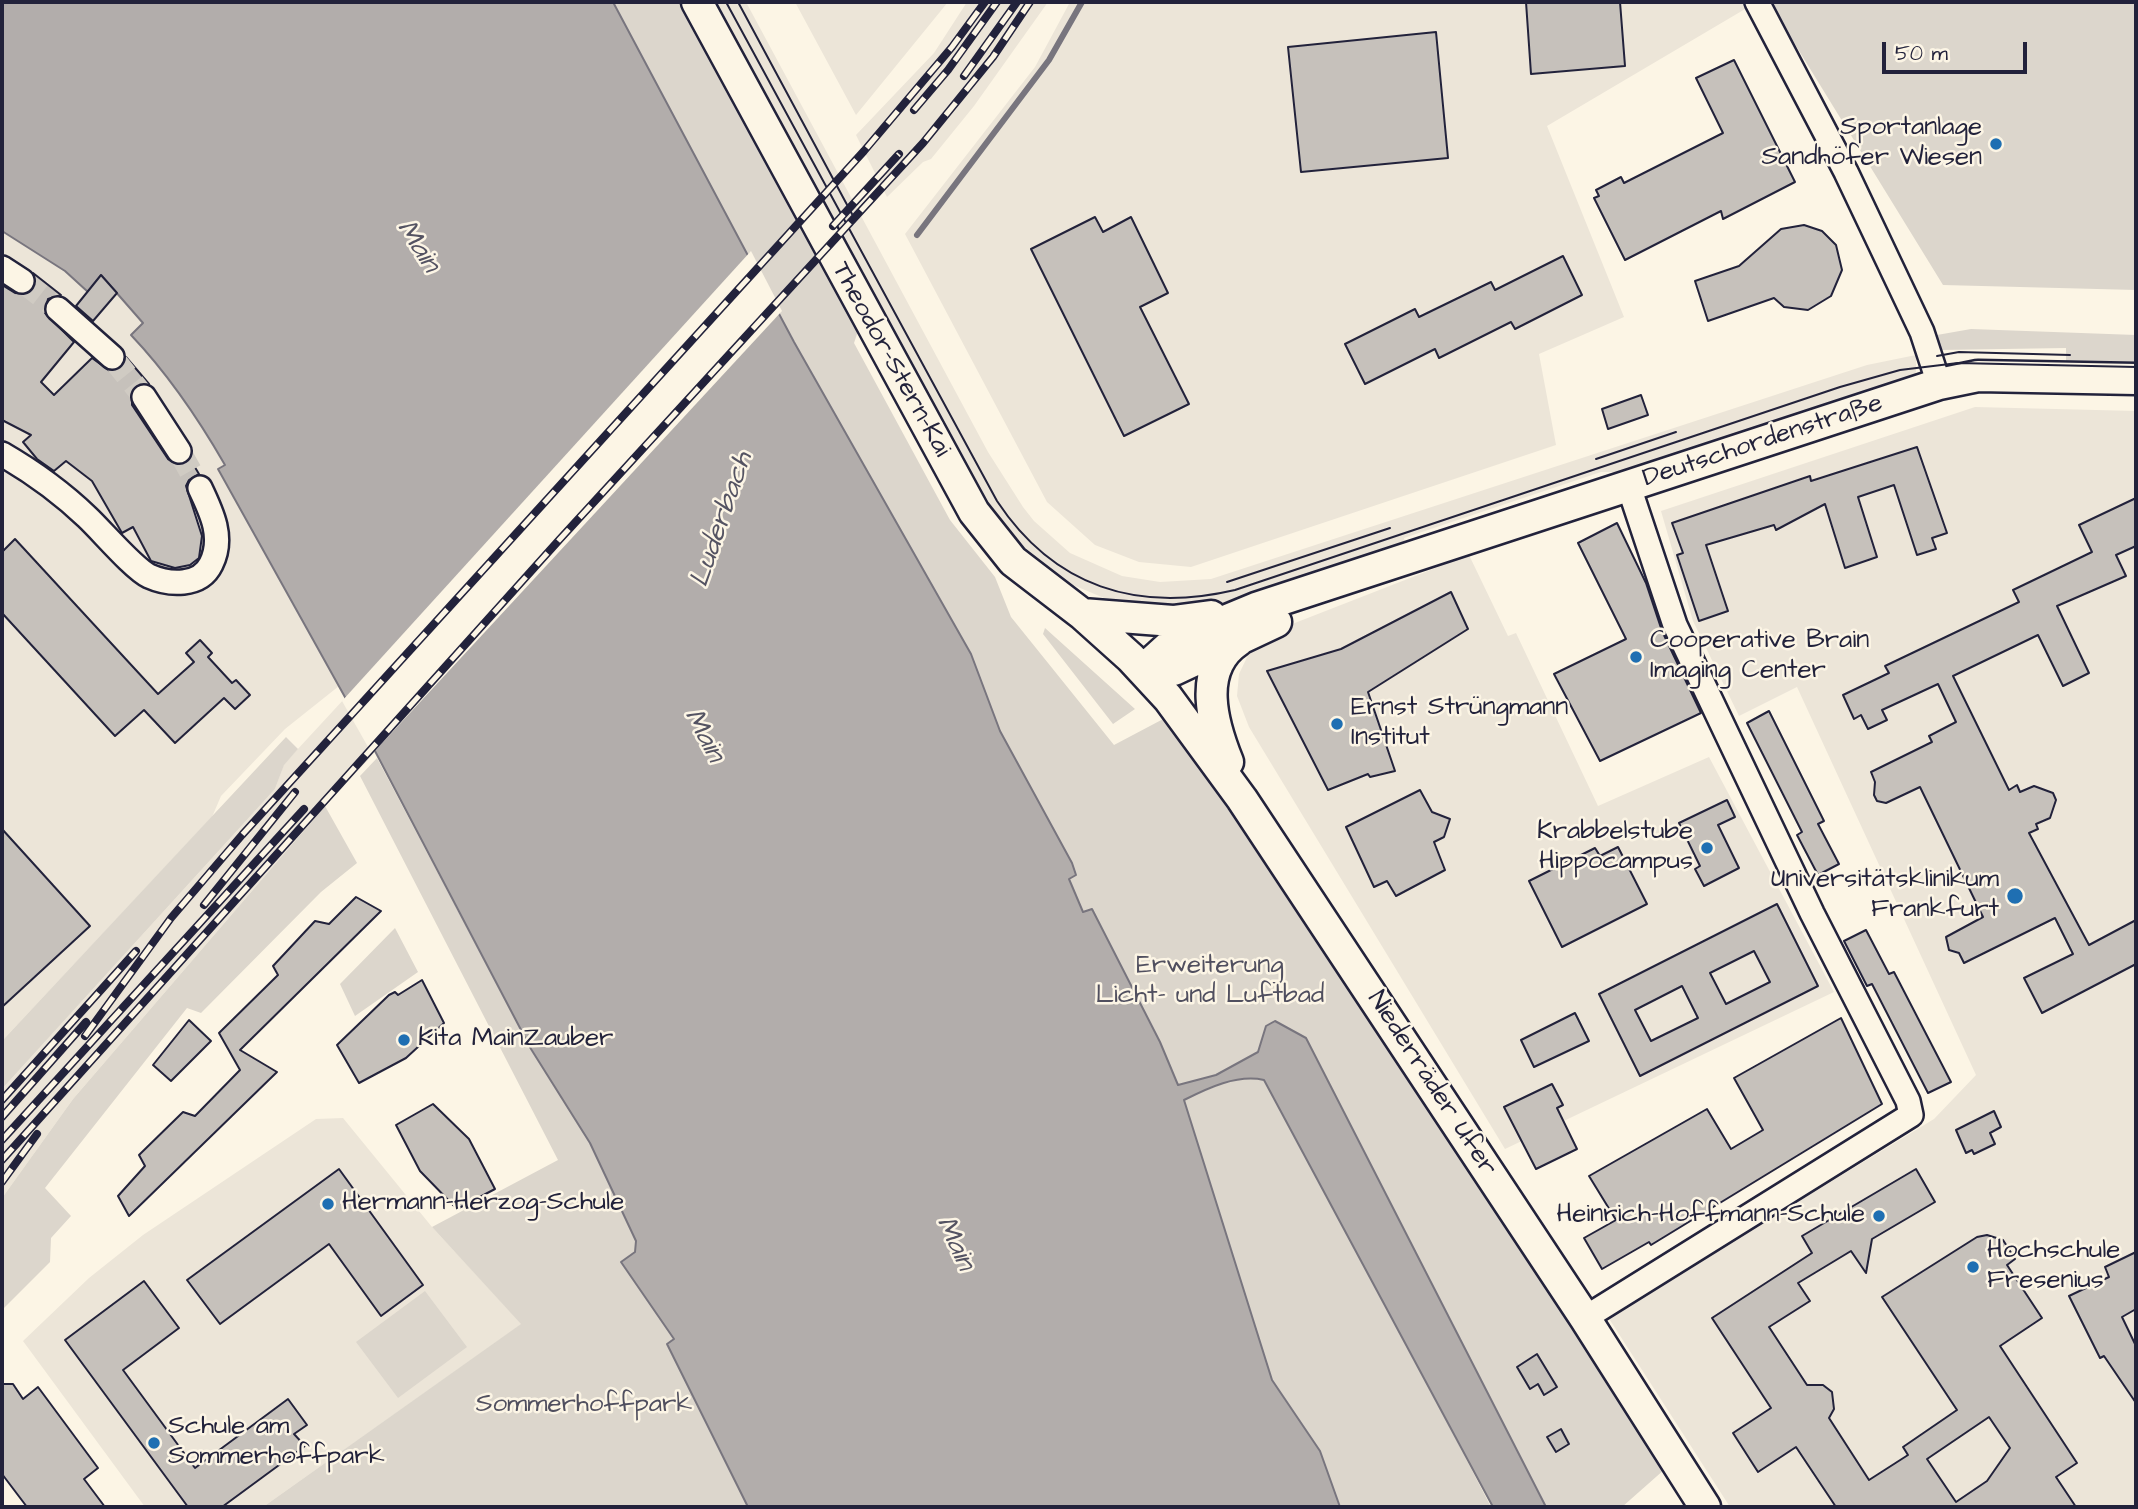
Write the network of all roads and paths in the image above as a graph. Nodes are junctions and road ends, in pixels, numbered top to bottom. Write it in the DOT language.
graph roads {
  1 [pos="697,2"];
  2 [pos="1757,2"];
  3 [pos="2,268"];
  4 [pos="22,281"];
  5 [pos="58,309"];
  6 [pos="112,357"];
  7 [pos="2136,379"];
  8 [pos="1938,384"];
  9 [pos="144,397"];
  10 [pos="179,451"];
  11 [pos="2,454"];
  12 [pos="1629,487"];
  13 [pos="200,488"];
  14 [pos="1082,614"];
  15 [pos="1255,620"];
  16 [pos="1143,670"];
  17 [pos="1242,799"];
  18 [pos="1586,1318"];
  19 [pos="1705,1507"];
  1 -- 14 [label="main road, Theodor-Stern-Kai"];
  2 -- 8 [label="street"];
  3 -- 4 [label="street"];
  5 -- 6 [label="street"];
  7 -- 8 [label="main road, Deutschordenstraße"];
  8 -- 12 [label="main road, Deutschordenstraße"];
  9 -- 10 [label="street"];
  11 -- 13 [label="street"];
  12 -- 15 [label="main road, Deutschordenstraße"];
  12 -- 18 [label="street"];
  14 -- 15 [label="main road"];
  14 -- 16 [label="main road, Theodor-Stern-Kai"];
  15 -- 16 [label="main road, Deutschordenstraße"];
  15 -- 17 [label="main road"];
  16 -- 17 [label="main road, Niederräder Ufer"];
  17 -- 18 [label="main road, Niederräder Ufer"];
  18 -- 19 [label="main road, Niederräder Ufer"];
}
